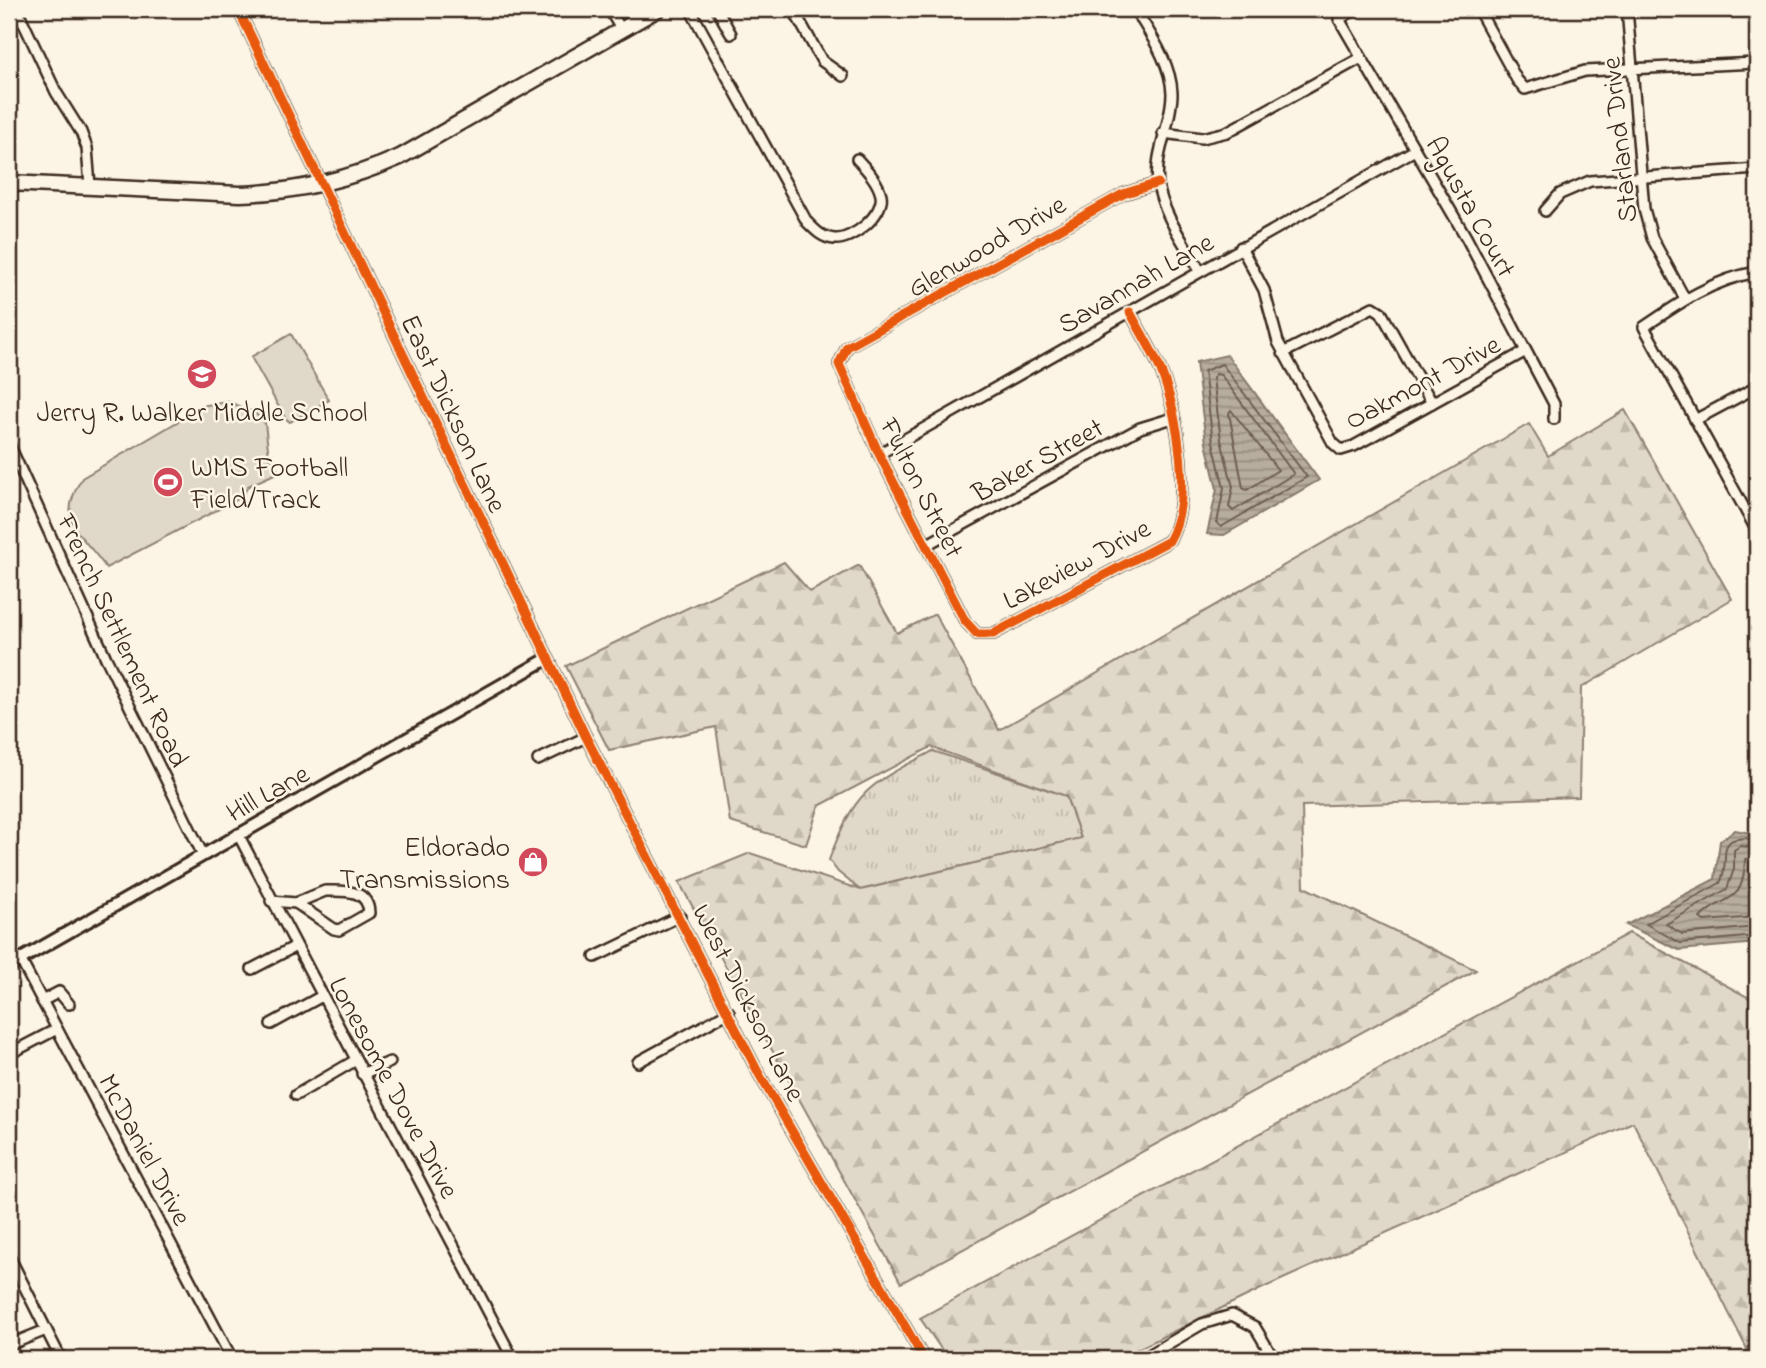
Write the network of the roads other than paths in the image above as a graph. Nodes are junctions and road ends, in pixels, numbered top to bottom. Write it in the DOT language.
graph roads {
  1 [pos="17,9"];
  2 [pos="237,9"];
  3 [pos="609,9"];
  4 [pos="658,9"];
  5 [pos="690,9"];
  6 [pos="717,9"];
  7 [pos="793,9"];
  8 [pos="1135,9"];
  9 [pos="1356,9"];
  10 [pos="1478,9"];
  11 [pos="1627,9"];
  12 [pos="631,15"];
  13 [pos="621,29"];
  14 [pos="731,34"];
  15 [pos="1361,58"];
  16 [pos="1757,63"];
  17 [pos="1632,69"];
  18 [pos="843,76"];
  19 [pos="1163,133"];
  20 [pos="1415,150"];
  21 [pos="857,159"];
  22 [pos="1757,169"];
  23 [pos="1642,175"];
  24 [pos="9,183"];
  25 [pos="1158,183"];
  26 [pos="324,185"];
  27 [pos="90,186"];
  28 [pos="1545,211"];
  29 [pos="1241,247"];
  30 [pos="1200,271"];
  31 [pos="1757,272"];
  32 [pos="1685,299"];
  33 [pos="1130,312"];
  34 [pos="1524,352"];
  35 [pos="1283,353"];
  36 [pos="842,355"];
  37 [pos="1757,387"];
  38 [pos="1432,403"];
  39 [pos="1173,418"];
  40 [pos="1554,419"];
  41 [pos="1695,420"];
  42 [pos="9,444"];
  43 [pos="879,454"];
  44 [pos="1757,507"];
  45 [pos="1747,513"];
  46 [pos="1757,531"];
  47 [pos="926,545"];
  48 [pos="977,634"];
  49 [pos="547,659"];
  50 [pos="586,737"];
  51 [pos="538,760"];
  52 [pos="238,834"];
  53 [pos="202,853"];
  54 [pos="271,901"];
  55 [pos="296,903"];
  56 [pos="680,916"];
  57 [pos="296,946"];
  58 [pos="595,957"];
  59 [pos="20,959"];
  60 [pos="9,966"];
  61 [pos="252,969"];
  62 [pos="322,996"];
  63 [pos="42,1001"];
  64 [pos="69,1004"];
  65 [pos="729,1012"];
  66 [pos="271,1024"];
  67 [pos="57,1029"];
  68 [pos="9,1054"];
  69 [pos="356,1060"];
  70 [pos="390,1062"];
  71 [pos="638,1062"];
  72 [pos="362,1074"];
  73 [pos="296,1095"];
  74 [pos="9,1256"];
  75 [pos="46,1331"];
  76 [pos="9,1345"];
  77 [pos="61,1359"];
  78 [pos="232,1359"];
  79 [pos="513,1359"];
  80 [pos="924,1359"];
  81 [pos="1142,1359"];
  82 [pos="1275,1359"];
  1 -- 27 [label="street"];
  2 -- 26 [label="street, East Dickson Lane"];
  3 -- 13 [label="street"];
  4 -- 12 [label="main road"];
  5 -- 21 [label="street"];
  6 -- 14 [label="street"];
  7 -- 18 [label="street"];
  8 -- 19 [label="street"];
  9 -- 15 [label="street, Agusta Court"];
  10 -- 17 [label="street"];
  11 -- 17 [label="street, Starland Drive"];
  12 -- 13 [label="main road"];
  13 -- 26 [label="main road"];
  15 -- 19 [label="street"];
  15 -- 20 [label="street, Agusta Court"];
  16 -- 17 [label="street"];
  17 -- 23 [label="street, Starland Drive"];
  19 -- 25 [label="street"];
  20 -- 29 [label="street, Savannah Lane"];
  20 -- 34 [label="street, Agusta Court"];
  22 -- 23 [label="street"];
  23 -- 28 [label="street"];
  23 -- 32 [label="street, Starland Drive"];
  24 -- 27 [label="main road"];
  25 -- 30 [label="street"];
  25 -- 36 [label="street, Glenwood Drive"];
  26 -- 27 [label="main road"];
  26 -- 49 [label="street, East Dickson Lane"];
  29 -- 30 [label="street, Savannah Lane"];
  29 -- 35 [label="street"];
  30 -- 33 [label="street, Savannah Lane"];
  31 -- 32 [label="street"];
  32 -- 41 [label="street"];
  33 -- 39 [label="street, Lakeview Drive"];
  33 -- 43 [label="street, Savannah Lane"];
  34 -- 38 [label="street, Oakmont Drive"];
  34 -- 40 [label="street, Agusta Court"];
  35 -- 38 [label="street"];
  35 -- 38 [label="street, Oakmont Drive"];
  36 -- 43 [label="street, Fulton Street"];
  37 -- 41 [label="street"];
  39 -- 47 [label="street, Baker Street"];
  39 -- 48 [label="street, Lakeview Drive"];
  41 -- 45 [label="street"];
  42 -- 53 [label="street, French Settlement Road"];
  43 -- 47 [label="street, Fulton Street"];
  44 -- 45 [label="street"];
  45 -- 46 [label="street"];
  47 -- 48 [label="street, Fulton Street"];
  49 -- 50 [label="street, West Dickson Lane"];
  49 -- 52 [label="street, Hill Lane"];
  50 -- 51 [label="street"];
  50 -- 56 [label="street, West Dickson Lane"];
  52 -- 53 [label="street, Hill Lane"];
  52 -- 54 [label="street, Lonesome Dove Drive"];
  53 -- 59 [label="street, Hill Lane"];
  54 -- 55 [label="street"];
  54 -- 57 [label="street, Lonesome Dove Drive"];
  55 -- 55 [label="street"];
  56 -- 58 [label="street"];
  56 -- 65 [label="street, West Dickson Lane"];
  57 -- 61 [label="street"];
  57 -- 62 [label="street, Lonesome Dove Drive"];
  59 -- 60 [label="street, Hill Lane"];
  59 -- 63 [label="street, McDaniel Drive"];
  62 -- 66 [label="street"];
  62 -- 69 [label="street, Lonesome Dove Drive"];
  63 -- 64 [label="street"];
  63 -- 67 [label="street, McDaniel Drive"];
  65 -- 71 [label="street"];
  65 -- 80 [label="street, West Dickson Lane"];
  67 -- 68 [label="street"];
  67 -- 78 [label="street, McDaniel Drive"];
  69 -- 72 [label="street, Lonesome Dove Drive"];
  69 -- 73 [label="street"];
  70 -- 72 [label="street"];
  72 -- 79 [label="street, Lonesome Dove Drive"];
  74 -- 75 [label="street"];
  75 -- 76 [label="street"];
  75 -- 77 [label="street"];
  81 -- 82 [label="street"];
}
